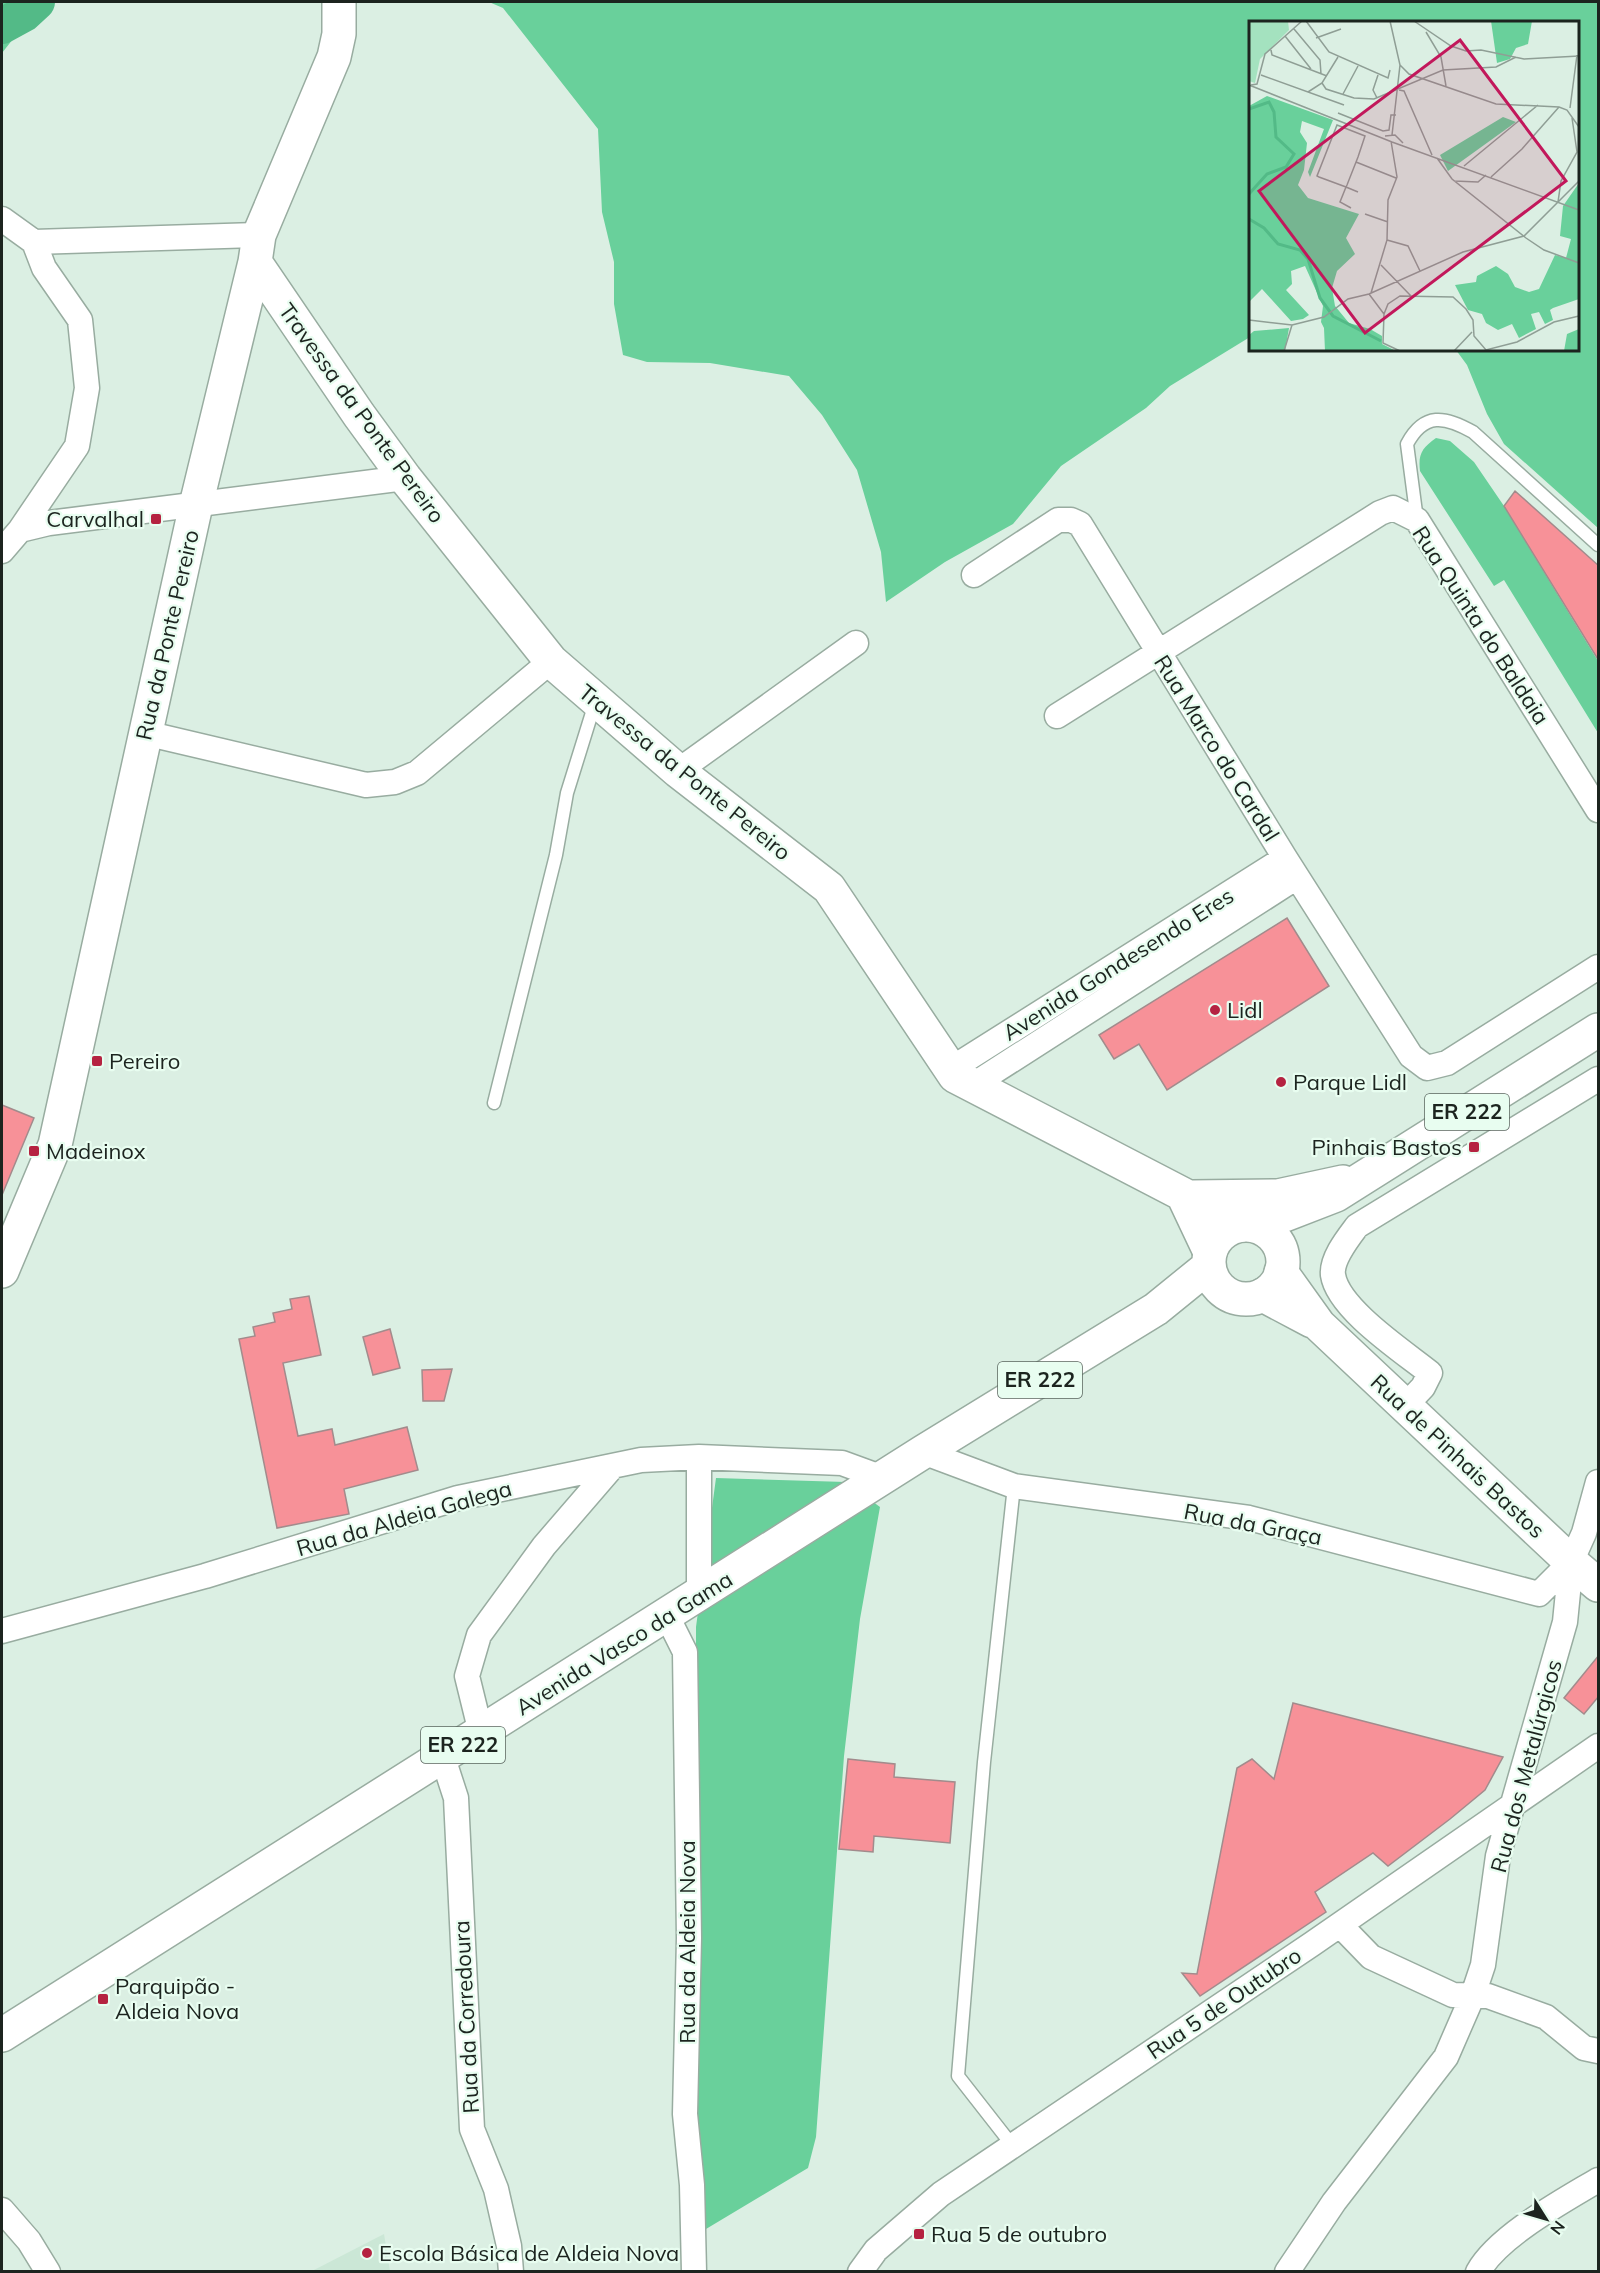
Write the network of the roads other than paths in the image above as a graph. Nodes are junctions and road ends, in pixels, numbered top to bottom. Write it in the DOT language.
graph roads {
  1 [pos="339,2"];
  2 [pos="2,219"];
  3 [pos="34,242"];
  4 [pos="257,248"];
  5 [pos="405,478"];
  6 [pos="196,504"];
  7 [pos="1417,520"];
  8 [pos="20,530"];
  9 [pos="1599,545"];
  10 [pos="2,551"];
  11 [pos="974,575"];
  12 [pos="856,643"];
  13 [pos="1158,653"];
  14 [pos="550,661"];
  15 [pos="596,700"];
  16 [pos="1057,716"];
  17 [pos="145,733"];
  18 [pos="678,771"];
  19 [pos="1599,810"];
  20 [pos="1291,868"];
  21 [pos="1599,967"];
  22 [pos="1599,1030"];
  23 [pos="962,1077"];
  24 [pos="1599,1079"];
  25 [pos="494,1103"];
  26 [pos="1348,1187"];
  27 [pos="1184,1197"];
  28 [pos="1249,1226"];
  29 [pos="1214,1270"];
  30 [pos="2,1271"];
  31 [pos="1276,1275"];
  32 [pos="1405,1406"];
  33 [pos="923,1452"];
  34 [pos="699,1457"];
  35 [pos="612,1466"];
  36 [pos="883,1478"];
  37 [pos="1599,1482"];
  38 [pos="1014,1486"];
  39 [pos="1571,1562"];
  40 [pos="1599,1585"];
  41 [pos="699,1596"];
  42 [pos="667,1616"];
  43 [pos="2,1630"];
  44 [pos="481,1733"];
  45 [pos="1599,1746"];
  46 [pos="443,1758"];
  47 [pos="1511,1804"];
  48 [pos="1340,1925"];
  49 [pos="1473,1995"];
  50 [pos="2,2035"];
  51 [pos="1599,2051"];
  52 [pos="1012,2145"];
  53 [pos="1599,2180"];
  54 [pos="2,2210"];
  55 [pos="48,2271"];
  56 [pos="511,2271"];
  57 [pos="694,2271"];
  58 [pos="860,2271"];
  59 [pos="1287,2271"];
  60 [pos="1478,2271"];
  1 -- 4 [label="street, Rua da Ponte Pereiro"];
  2 -- 3 [label="street"];
  3 -- 4 [label="street"];
  3 -- 8 [label="street"];
  4 -- 5 [label="street, Travessa da Ponte Pereiro"];
  4 -- 6 [label="street, Rua da Ponte Pereiro"];
  5 -- 6 [label="street"];
  5 -- 14 [label="street, Travessa da Ponte Pereiro"];
  6 -- 8 [label="street"];
  6 -- 17 [label="street, Rua da Ponte Pereiro"];
  7 -- 9 [label="lane"];
  7 -- 13 [label="street, Rua Quinta do Baldaia"];
  7 -- 19 [label="street, Rua Quinta do Baldaia"];
  8 -- 10 [label="street"];
  11 -- 13 [label="street, Rua Marco do Cardal"];
  12 -- 18 [label="street"];
  13 -- 16 [label="street, Rua Quinta do Baldaia"];
  13 -- 20 [label="street, Rua Marco do Cardal"];
  14 -- 15 [label="street, Travessa da Ponte Pereiro"];
  14 -- 17 [label="street"];
  15 -- 18 [label="street, Travessa da Ponte Pereiro"];
  15 -- 25 [label="lane"];
  17 -- 30 [label="street, Rua da Ponte Pereiro"];
  18 -- 23 [label="street, Travessa da Ponte Pereiro"];
  20 -- 21 [label="street, Rua Marco do Cardal"];
  20 -- 23 [label="street, Avenida Gondesendo Eres"];
  22 -- 26 [label="street, ER 222"];
  23 -- 27 [label="street, Travessa da Ponte Pereiro"];
  24 -- 32 [label="street"];
  26 -- 27 [label="street"];
  26 -- 28 [label="street, ER 222"];
  26 -- 31 [label="street, ER 222"];
  27 -- 28 [label="street, Travessa da Ponte Pereiro"];
  27 -- 29 [label="street"];
  28 -- 29 [label="street, ER 222"];
  28 -- 31 [label="street"];
  29 -- 31 [label="street"];
  29 -- 33 [label="street, Avenida Vasco da Gama / ER 222"];
  31 -- 32 [label="street, Rua de Pinhais Bastos"];
  32 -- 39 [label="street, Rua de Pinhais Bastos"];
  33 -- 36 [label="street, Avenida Vasco da Gama / ER 222"];
  33 -- 38 [label="street, Rua da Graça"];
  34 -- 35 [label="street, Rua da Aldeia Galega"];
  34 -- 36 [label="street, Rua da Aldeia Galega"];
  34 -- 41 [label="street"];
  35 -- 43 [label="street, Rua da Aldeia Galega"];
  35 -- 44 [label="street"];
  36 -- 41 [label="street, Avenida Vasco da Gama / ER 222"];
  37 -- 39 [label="street"];
  38 -- 39 [label="street, Rua da Graça"];
  38 -- 52 [label="lane"];
  39 -- 40 [label="street, Rua de Pinhais Bastos"];
  39 -- 47 [label="street, Rua dos Metalúrgicos"];
  41 -- 42 [label="street, Avenida Vasco da Gama / ER 222"];
  42 -- 44 [label="street, Avenida Vasco da Gama / ER 222"];
  42 -- 57 [label="street, Rua da Aldeia Nova"];
  44 -- 46 [label="street, Avenida Vasco da Gama / ER 222"];
  45 -- 47 [label="street, Rua 5 de Outubro"];
  46 -- 50 [label="street, Avenida Vasco da Gama / ER 222"];
  46 -- 56 [label="street, Rua da Corredoura"];
  47 -- 48 [label="street, Rua 5 de Outubro"];
  47 -- 49 [label="street, Rua dos Metalúrgicos"];
  48 -- 49 [label="street"];
  48 -- 52 [label="street, Rua 5 de Outubro"];
  49 -- 51 [label="street"];
  49 -- 59 [label="street, Rua dos Metalúrgicos"];
  52 -- 58 [label="street, Rua 5 de Outubro"];
  53 -- 60 [label="street"];
  54 -- 55 [label="street"];
}
